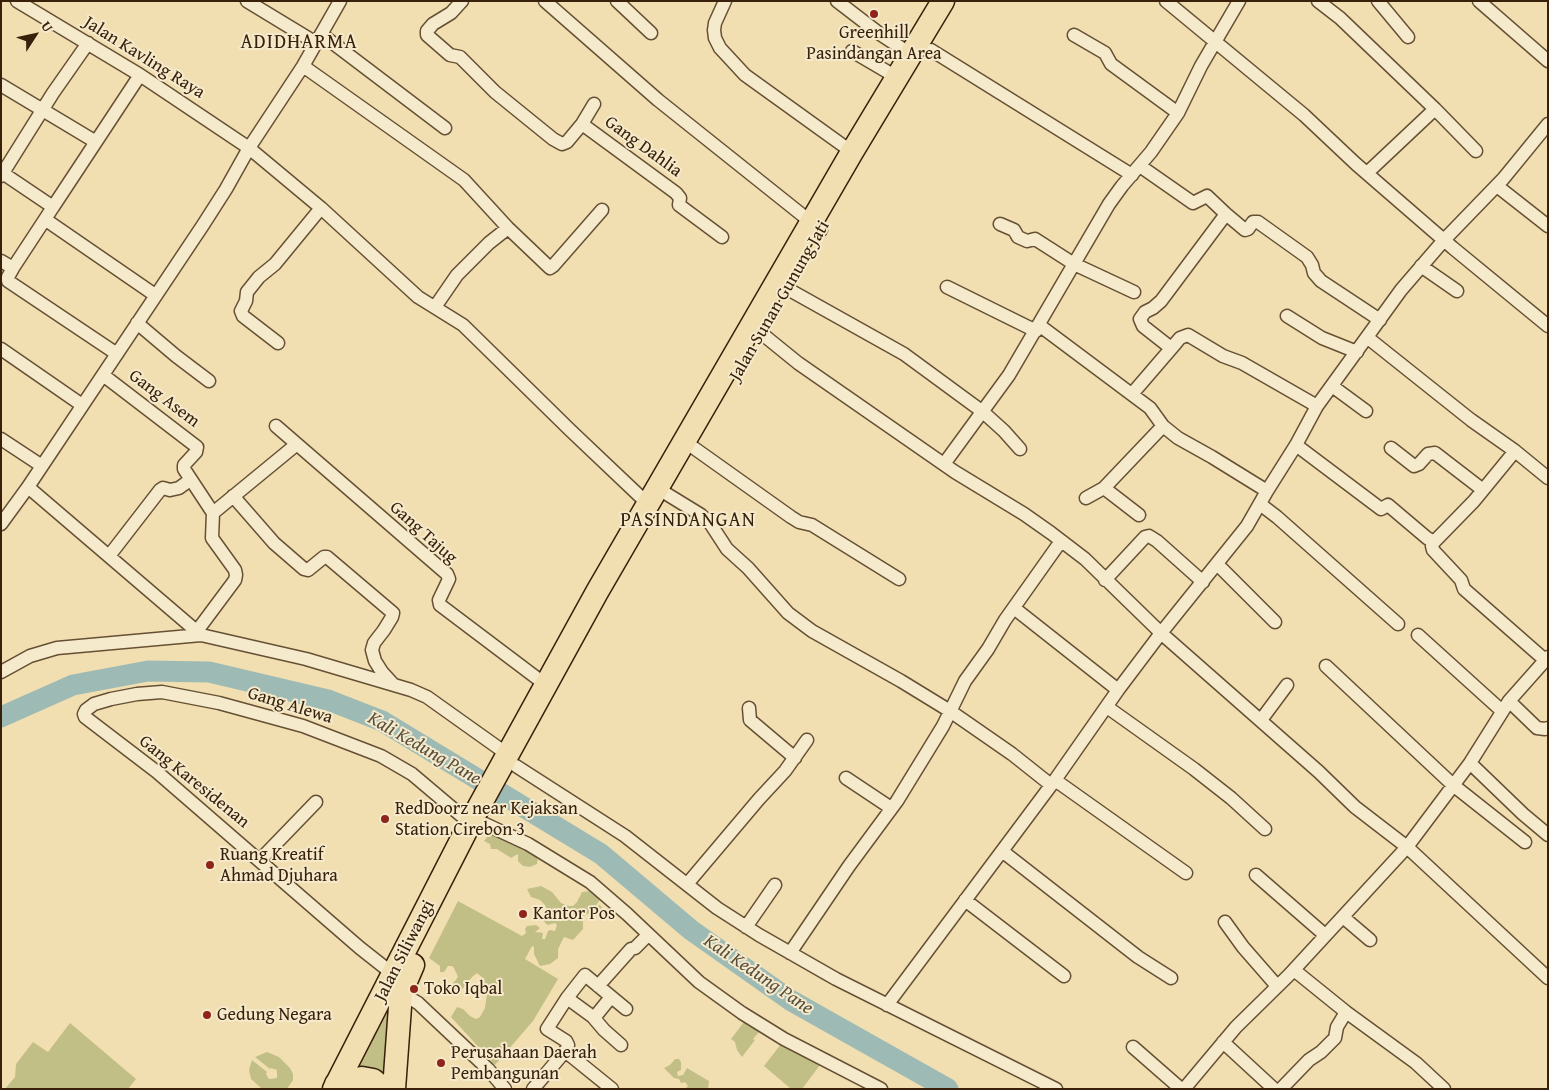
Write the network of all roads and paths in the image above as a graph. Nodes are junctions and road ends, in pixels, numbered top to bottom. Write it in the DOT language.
graph roads {
  1 [pos="18,1"];
  2 [pos="248,1"];
  3 [pos="340,1"];
  4 [pos="462,1"];
  5 [pos="545,1"];
  6 [pos="725,1"];
  7 [pos="837,1"];
  8 [pos="943,1"];
  9 [pos="959,1"];
  10 [pos="1166,1"];
  11 [pos="1239,1"];
  12 [pos="1318,1"];
  13 [pos="1378,1"];
  14 [pos="1479,1"];
  15 [pos="622,3"];
  16 [pos="651,33"];
  17 [pos="1074,35"];
  18 [pos="1408,37"];
  19 [pos="318,38"];
  20 [pos="1215,41"];
  21 [pos="88,44"];
  22 [pos="852,51"];
  23 [pos="922,52"];
  24 [pos="1548,61"];
  25 [pos="303,66"];
  26 [pos="140,75"];
  27 [pos="898,78"];
  28 [pos="1,85"];
  29 [pos="594,104"];
  30 [pos="1435,109"];
  31 [pos="42,110"];
  32 [pos="1178,113"];
  33 [pos="582,124"];
  34 [pos="1548,124"];
  35 [pos="445,128"];
  36 [pos="872,131"];
  37 [pos="96,142"];
  38 [pos="249,148"];
  39 [pos="1476,151"];
  40 [pos="853,158"];
  41 [pos="1136,171"];
  42 [pos="1367,173"];
  43 [pos="2,174"];
  44 [pos="1497,186"];
  45 [pos="53,207"];
  46 [pos="321,208"];
  47 [pos="602,210"];
  48 [pos="1226,214"];
  49 [pos="46,220"];
  50 [pos="1000,224"];
  51 [pos="816,226"];
  52 [pos="1548,226"];
  53 [pos="508,228"];
  54 [pos="722,237"];
  55 [pos="1444,240"];
  56 [pos="1,261"];
  57 [pos="1074,264"];
  58 [pos="1421,266"];
  59 [pos="13,268"];
  60 [pos="946,287"];
  61 [pos="786,288"];
  62 [pos="1457,291"];
  63 [pos="1134,292"];
  64 [pos="155,295"];
  65 [pos="435,307"];
  66 [pos="1287,316"];
  67 [pos="1545,319"];
  68 [pos="1380,320"];
  69 [pos="137,323"];
  70 [pos="1037,328"];
  71 [pos="761,333"];
  72 [pos="1368,338"];
  73 [pos="278,343"];
  74 [pos="1171,348"];
  75 [pos="1,349"];
  76 [pos="1357,352"];
  77 [pos="117,354"];
  78 [pos="103,375"];
  79 [pos="209,380"];
  80 [pos="1332,386"];
  81 [pos="1132,394"];
  82 [pos="82,405"];
  83 [pos="1317,406"];
  84 [pos="1366,411"];
  85 [pos="983,412"];
  86 [pos="276,426"];
  87 [pos="1163,426"];
  88 [pos="1,439"];
  89 [pos="297,444"];
  90 [pos="1296,445"];
  91 [pos="694,448"];
  92 [pos="1391,448"];
  93 [pos="1020,449"];
  94 [pos="1515,451"];
  95 [pos="944,464"];
  96 [pos="42,466"];
  97 [pos="1548,478"];
  98 [pos="190,480"];
  99 [pos="28,487"];
  100 [pos="1104,488"];
  101 [pos="1483,490"];
  102 [pos="1267,491"];
  103 [pos="657,495"];
  104 [pos="233,496"];
  105 [pos="1086,498"];
  106 [pos="1260,504"];
  107 [pos="213,513"];
  108 [pos="1139,515"];
  109 [pos="1,524"];
  110 [pos="1061,540"];
  111 [pos="1434,542"];
  112 [pos="109,556"];
  113 [pos="1217,564"];
  114 [pos="899,579"];
  115 [pos="1105,580"];
  116 [pos="1203,582"];
  117 [pos="1014,608"];
  118 [pos="1276,622"];
  119 [pos="1398,624"];
  120 [pos="199,633"];
  121 [pos="1161,633"];
  122 [pos="1418,635"];
  123 [pos="1546,658"];
  124 [pos="567,660"];
  125 [pos="1326,666"];
  126 [pos="1,672"];
  127 [pos="393,684"];
  128 [pos="546,685"];
  129 [pos="1287,685"];
  130 [pos="1118,690"];
  131 [pos="1506,706"];
  132 [pos="1107,707"];
  133 [pos="749,708"];
  134 [pos="950,711"];
  135 [pos="85,718"];
  136 [pos="1261,720"];
  137 [pos="1548,728"];
  138 [pos="807,740"];
  139 [pos="795,758"];
  140 [pos="510,763"];
  141 [pos="1470,763"];
  142 [pos="846,778"];
  143 [pos="1053,783"];
  144 [pos="1453,785"];
  145 [pos="316,802"];
  146 [pos="891,808"];
  147 [pos="480,820"];
  148 [pos="1266,829"];
  149 [pos="1548,835"];
  150 [pos="1525,842"];
  151 [pos="1407,847"];
  152 [pos="1002,851"];
  153 [pos="260,860"];
  154 [pos="1186,873"];
  155 [pos="1256,875"];
  156 [pos="688,883"];
  157 [pos="775,885"];
  158 [pos="965,900"];
  159 [pos="1343,917"];
  160 [pos="1225,922"];
  161 [pos="746,927"];
  162 [pos="648,935"];
  163 [pos="1325,936"];
  164 [pos="1370,940"];
  165 [pos="790,953"];
  166 [pos="1294,970"];
  167 [pos="1064,976"];
  168 [pos="1171,978"];
  169 [pos="1548,978"];
  170 [pos="397,984"];
  171 [pos="598,986"];
  172 [pos="1278,986"];
  173 [pos="612,997"];
  174 [pos="567,998"];
  175 [pos="887,1005"];
  176 [pos="626,1010"];
  177 [pos="1346,1012"];
  178 [pos="594,1018"];
  179 [pos="1223,1042"];
  180 [pos="621,1045"];
  181 [pos="1134,1047"];
  182 [pos="565,1051"];
  183 [pos="858,1084"];
  184 [pos="335,1086"];
  185 [pos="384,1089"];
  186 [pos="394,1089"];
  187 [pos="505,1089"];
  188 [pos="533,1089"];
  189 [pos="612,1089"];
  190 [pos="881,1089"];
  191 [pos="1056,1089"];
  192 [pos="1182,1089"];
  193 [pos="1274,1089"];
  194 [pos="1282,1089"];
  195 [pos="1444,1089"];
  1 -- 21 [label="street, Jalan Kavling Raya"];
  2 -- 19 [label="street"];
  3 -- 19 [label="street"];
  4 -- 33 [label="street"];
  5 -- 51 [label="street"];
  6 -- 40 [label="street"];
  7 -- 23 [label="street"];
  8 -- 23 [label="highway"];
  9 -- 23 [label="highway"];
  10 -- 20 [label="street"];
  11 -- 20 [label="street"];
  12 -- 30 [label="street"];
  13 -- 18 [label="street"];
  14 -- 24 [label="street"];
  15 -- 16 [label="street"];
  17 -- 32 [label="street"];
  19 -- 25 [label="street"];
  19 -- 35 [label="street"];
  20 -- 32 [label="street"];
  20 -- 42 [label="street"];
  21 -- 26 [label="street, Jalan Kavling Raya"];
  21 -- 31 [label="street"];
  22 -- 27 [label="street"];
  23 -- 27 [label="highway"];
  23 -- 36 [label="highway"];
  23 -- 41 [label="street"];
  25 -- 38 [label="street"];
  25 -- 53 [label="street"];
  26 -- 37 [label="street"];
  26 -- 38 [label="street, Jalan Kavling Raya"];
  27 -- 36 [label="highway"];
  28 -- 31 [label="street"];
  29 -- 33 [label="street"];
  30 -- 39 [label="street"];
  30 -- 42 [label="street"];
  31 -- 37 [label="street"];
  31 -- 43 [label="street"];
  32 -- 41 [label="street"];
  33 -- 54 [label="street, Gang Dahlia"];
  34 -- 44 [label="street"];
  36 -- 40 [label="highway"];
  37 -- 45 [label="street"];
  38 -- 46 [label="street, Jalan Kavling Raya"];
  38 -- 64 [label="street"];
  40 -- 51 [label="highway"];
  41 -- 48 [label="street"];
  41 -- 57 [label="street"];
  42 -- 55 [label="street"];
  43 -- 45 [label="street"];
  44 -- 52 [label="street"];
  44 -- 55 [label="street"];
  45 -- 49 [label="street"];
  46 -- 65 [label="street, Jalan Kavling Raya"];
  46 -- 73 [label="street"];
  47 -- 53 [label="street"];
  48 -- 68 [label="street"];
  48 -- 74 [label="street"];
  49 -- 59 [label="street"];
  49 -- 64 [label="street"];
  50 -- 57 [label="street"];
  51 -- 61 [label="highway, Jalan Sunan Gunung Jati"];
  51 -- 103 [label="highway"];
  53 -- 65 [label="street"];
  55 -- 58 [label="street"];
  55 -- 67 [label="street"];
  56 -- 59 [label="street"];
  57 -- 63 [label="street"];
  57 -- 70 [label="street"];
  58 -- 62 [label="street"];
  58 -- 68 [label="street"];
  59 -- 77 [label="street"];
  60 -- 70 [label="street"];
  61 -- 71 [label="highway, Jalan Sunan Gunung Jati"];
  61 -- 85 [label="street"];
  64 -- 69 [label="street"];
  65 -- 103 [label="street, Jalan Kavling Raya"];
  66 -- 76 [label="street"];
  68 -- 72 [label="street"];
  69 -- 77 [label="street"];
  69 -- 79 [label="street"];
  70 -- 81 [label="street"];
  70 -- 85 [label="street"];
  71 -- 91 [label="highway, Jalan Sunan Gunung Jati"];
  71 -- 95 [label="street"];
  72 -- 76 [label="street"];
  72 -- 94 [label="street"];
  74 -- 81 [label="street"];
  74 -- 83 [label="street"];
  75 -- 82 [label="street"];
  76 -- 80 [label="street"];
  77 -- 78 [label="street"];
  78 -- 82 [label="street"];
  78 -- 98 [label="street, Gang Asem"];
  80 -- 83 [label="street"];
  80 -- 84 [label="street"];
  81 -- 87 [label="street"];
  82 -- 96 [label="street"];
  83 -- 90 [label="street"];
  85 -- 93 [label="street"];
  85 -- 95 [label="street"];
  86 -- 89 [label="street, Gang Tajug"];
  87 -- 100 [label="street"];
  87 -- 102 [label="street"];
  88 -- 96 [label="street"];
  89 -- 104 [label="street"];
  89 -- 128 [label="street, Gang Tajug"];
  90 -- 102 [label="street"];
  90 -- 111 [label="street"];
  91 -- 103 [label="highway, Jalan Sunan Gunung Jati"];
  91 -- 114 [label="street"];
  92 -- 101 [label="street"];
  94 -- 97 [label="street"];
  94 -- 101 [label="street"];
  95 -- 110 [label="street"];
  96 -- 99 [label="street"];
  98 -- 107 [label="street"];
  98 -- 112 [label="street"];
  99 -- 109 [label="street"];
  99 -- 112 [label="street"];
  100 -- 105 [label="street"];
  100 -- 108 [label="street"];
  101 -- 111 [label="street"];
  102 -- 106 [label="street"];
  103 -- 124 [label="highway"];
  103 -- 134 [label="street, Jalan Kavling Raya"];
  104 -- 107 [label="street"];
  104 -- 127 [label="street"];
  106 -- 113 [label="street"];
  106 -- 119 [label="street"];
  107 -- 120 [label="street"];
  110 -- 115 [label="street"];
  110 -- 117 [label="street"];
  111 -- 123 [label="street"];
  112 -- 120 [label="street"];
  113 -- 116 [label="street"];
  113 -- 118 [label="street"];
  115 -- 116 [label="street"];
  115 -- 121 [label="street"];
  116 -- 121 [label="street"];
  117 -- 130 [label="street"];
  117 -- 134 [label="street"];
  120 -- 126 [label="street"];
  120 -- 127 [label="street"];
  121 -- 130 [label="street"];
  121 -- 136 [label="street"];
  122 -- 131 [label="street"];
  123 -- 131 [label="street"];
  124 -- 128 [label="highway"];
  124 -- 140 [label="highway"];
  125 -- 144 [label="street"];
  127 -- 140 [label="street"];
  128 -- 140 [label="highway"];
  129 -- 136 [label="street"];
  130 -- 132 [label="street"];
  131 -- 137 [label="street"];
  131 -- 141 [label="street"];
  132 -- 143 [label="street"];
  132 -- 148 [label="street"];
  133 -- 139 [label="street"];
  134 -- 143 [label="street, Jalan Kavling Raya"];
  134 -- 146 [label="street"];
  135 -- 147 [label="street, Gang Alewa"];
  135 -- 153 [label="street, Gang Karesidenan"];
  136 -- 151 [label="street"];
  138 -- 139 [label="street"];
  139 -- 156 [label="street"];
  140 -- 147 [label="highway, Jalan Siliwangi"];
  140 -- 156 [label="street"];
  141 -- 144 [label="street"];
  141 -- 149 [label="street"];
  142 -- 146 [label="street"];
  143 -- 152 [label="street"];
  143 -- 154 [label="street, Jalan Kavling Raya"];
  144 -- 150 [label="street"];
  144 -- 151 [label="street"];
  145 -- 153 [label="street"];
  146 -- 165 [label="street"];
  147 -- 162 [label="street, Gang Alewa"];
  147 -- 170 [label="highway, Jalan Siliwangi"];
  151 -- 159 [label="street"];
  151 -- 169 [label="street"];
  152 -- 158 [label="street"];
  152 -- 168 [label="street"];
  153 -- 170 [label="street, Gang Karesidenan"];
  155 -- 163 [label="street"];
  156 -- 161 [label="street"];
  157 -- 161 [label="street"];
  158 -- 167 [label="street"];
  158 -- 175 [label="street"];
  159 -- 163 [label="street"];
  159 -- 164 [label="street"];
  160 -- 172 [label="street"];
  161 -- 165 [label="street"];
  162 -- 171 [label="street"];
  162 -- 183 [label="street, Gang Alewa"];
  163 -- 166 [label="street"];
  165 -- 175 [label="street"];
  166 -- 172 [label="street"];
  166 -- 177 [label="street"];
  170 -- 184 [label="highway, Jalan Siliwangi"];
  170 -- 186 [label="highway, Jalan Siliwangi"];
  170 -- 187 [label="street, Gang Karesidenan"];
  171 -- 173 [label="street"];
  171 -- 174 [label="street"];
  172 -- 179 [label="street"];
  173 -- 176 [label="street"];
  173 -- 178 [label="street"];
  174 -- 178 [label="street"];
  174 -- 182 [label="street"];
  175 -- 191 [label="street"];
  177 -- 194 [label="street"];
  177 -- 195 [label="street"];
  178 -- 180 [label="street"];
  179 -- 192 [label="street"];
  179 -- 193 [label="street"];
  181 -- 192 [label="street"];
  182 -- 188 [label="street"];
  182 -- 189 [label="street"];
  183 -- 190 [label="street, Gang Alewa"];
  184 -- 185 [label="highway"];
}
